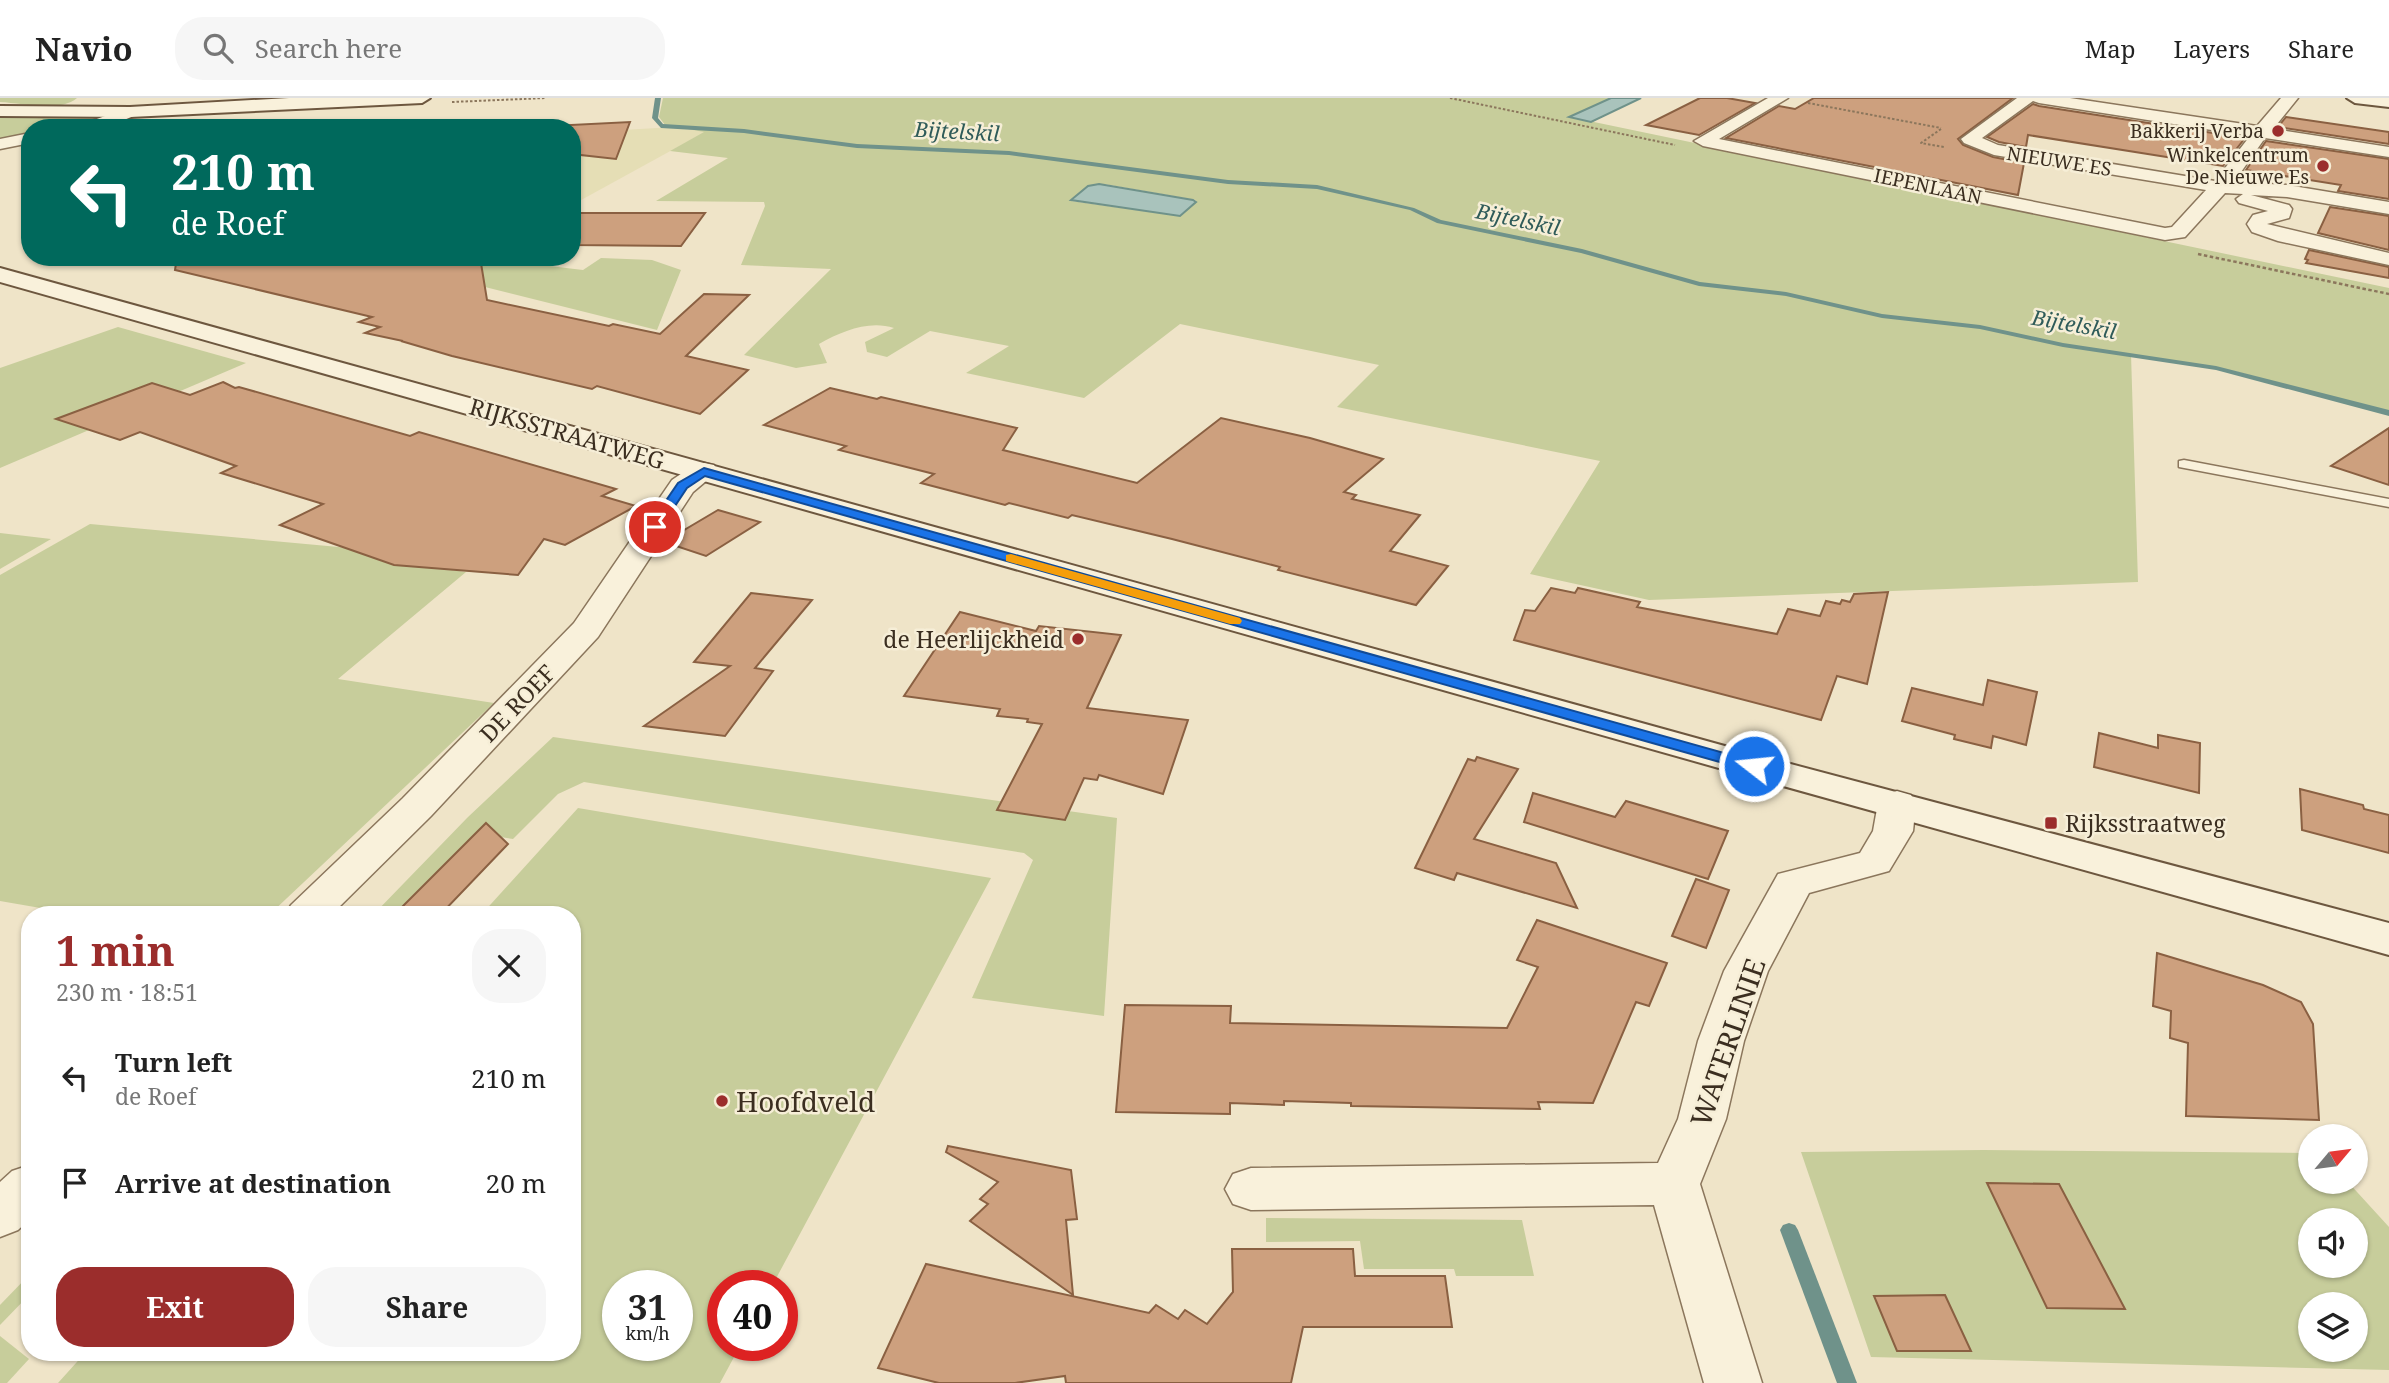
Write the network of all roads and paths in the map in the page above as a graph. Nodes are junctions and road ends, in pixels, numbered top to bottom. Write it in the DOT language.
graph roads {
  1 [pos="379,98"];
  2 [pos="422,98"];
  3 [pos="1780,98"];
  4 [pos="2027,98"];
  5 [pos="2039,98"];
  6 [pos="2290,98"];
  7 [pos="2355,98"];
  8 [pos="2389,102"];
  9 [pos="291,103"];
  10 [pos="1808,103"];
  11 [pos="0,111"];
  12 [pos="130,112"];
  13 [pos="112,119"];
  14 [pos="2238,123"];
  15 [pos="1979,132"];
  16 [pos="2260,132"];
  17 [pos="21,140"];
  18 [pos="0,144"];
  19 [pos="2389,152"];
  20 [pos="2233,172"];
  21 [pos="2217,190"];
  22 [pos="2389,197"];
  23 [pos="2389,208"];
  24 [pos="2389,259"];
  25 [pos="0,275"];
  26 [pos="2184,464"];
  27 [pos="704,471"];
  28 [pos="2389,503"];
  29 [pos="1897,803"];
  30 [pos="315,906"];
  31 [pos="2389,939"];
  32 [pos="1674,1184"];
  33 [pos="1251,1189"];
  34 [pos="21,1195"];
  35 [pos="0,1215"];
  36 [pos="1733,1383"];
  1 -- 9 [label="street"];
  2 -- 9 [label="street"];
  3 -- 21 [label="street, IEPENLAAN"];
  4 -- 15 [label="street, NIEUWE ES"];
  5 -- 16 [label="street"];
  6 -- 16 [label="street"];
  7 -- 8 [label="street"];
  9 -- 12 [label="street"];
  10 -- 15 [label="path"];
  11 -- 12 [label="street"];
  12 -- 13 [label="street"];
  14 -- 16 [label="street"];
  15 -- 21 [label="street, NIEUWE ES"];
  16 -- 19 [label="street"];
  16 -- 20 [label="street"];
  17 -- 18 [label="street"];
  20 -- 21 [label="street"];
  20 -- 22 [label="street"];
  21 -- 23 [label="street, NIEUWE ES"];
  21 -- 24 [label="street, NIEUWE ES"];
  25 -- 27 [label="street, RIJKSSTRAATWEG"];
  26 -- 28 [label="lane"];
  27 -- 29 [label="street, RIJKSSTRAATWEG"];
  27 -- 30 [label="street, DE ROEF"];
  29 -- 31 [label="street, RIJKSSTRAATWEG"];
  29 -- 32 [label="street, WATERLINIE"];
  32 -- 33 [label="street"];
  32 -- 36 [label="street"];
  34 -- 35 [label="street"];
}
